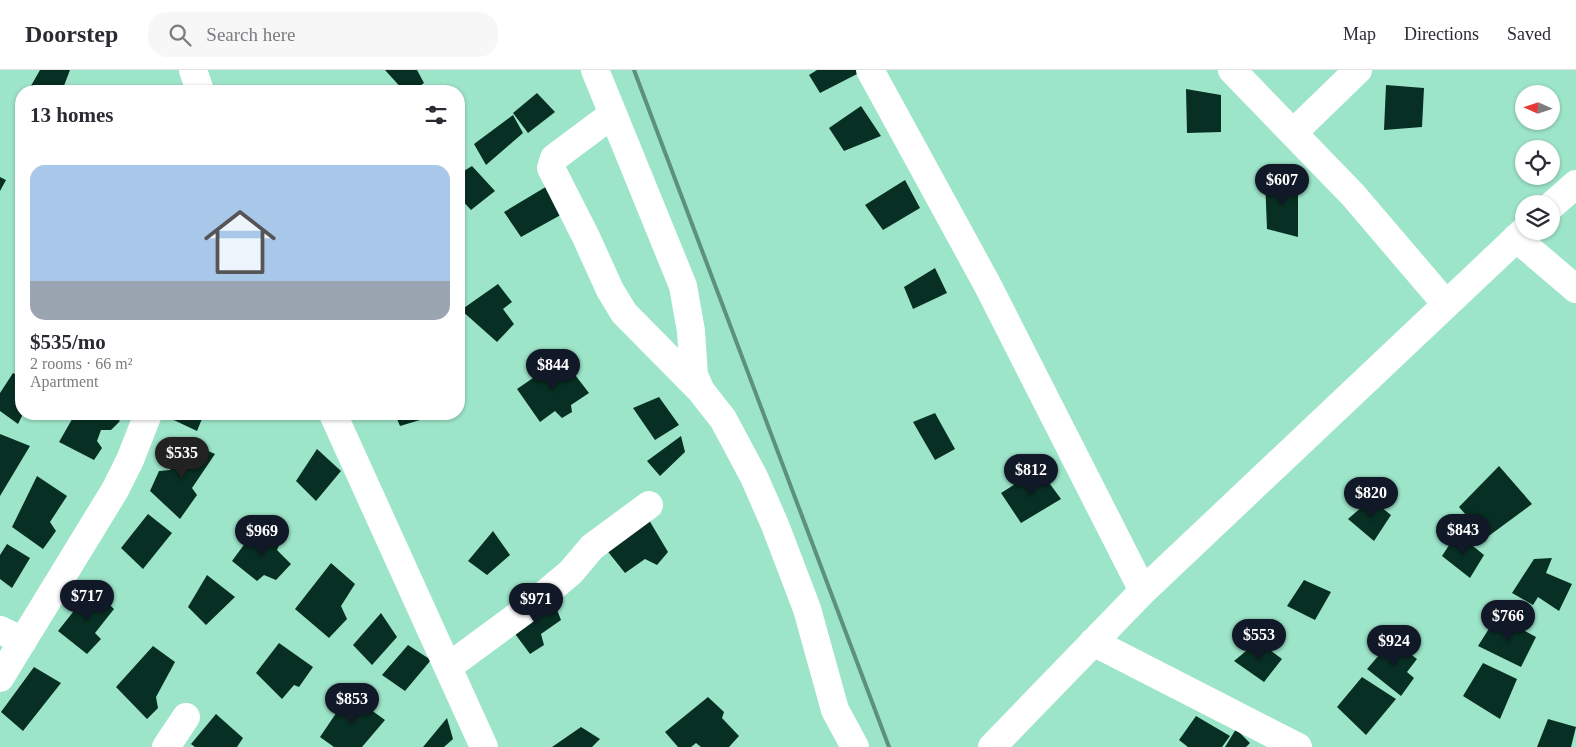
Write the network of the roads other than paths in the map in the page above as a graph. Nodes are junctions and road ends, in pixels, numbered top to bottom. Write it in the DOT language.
graph roads {
  1 [pos="193,70"];
  2 [pos="595,70"];
  3 [pos="870,70"];
  4 [pos="1232,70"];
  5 [pos="1358,70"];
  6 [pos="198,85"];
  7 [pos="613,114"];
  8 [pos="1293,133"];
  9 [pos="1576,184"];
  10 [pos="1560,198"];
  11 [pos="1515,240"];
  12 [pos="1525,240"];
  13 [pos="1576,289"];
  14 [pos="1446,304"];
  15 [pos="701,391"];
  16 [pos="146,420"];
  17 [pos="336,420"];
  18 [pos="649,505"];
  19 [pos="1143,591"];
  20 [pos="12,635"];
  21 [pos="1092,642"];
  22 [pos="448,667"];
  23 [pos="0,678"];
  24 [pos="186,717"];
  25 [pos="166,747"];
  26 [pos="484,747"];
  27 [pos="854,747"];
  28 [pos="992,747"];
  29 [pos="1298,747"];
  1 -- 6 [label="street"];
  2 -- 7 [label="street"];
  3 -- 19 [label="street"];
  4 -- 8 [label="street"];
  5 -- 8 [label="street"];
  7 -- 15 [label="street"];
  7 -- 15 [label="street"];
  8 -- 14 [label="street"];
  9 -- 10 [label="street"];
  11 -- 14 [label="street"];
  12 -- 13 [label="street"];
  14 -- 19 [label="street"];
  15 -- 27 [label="street"];
  16 -- 20 [label="street"];
  17 -- 22 [label="street"];
  18 -- 22 [label="street"];
  19 -- 21 [label="street"];
  20 -- 23 [label="street"];
  21 -- 28 [label="street"];
  21 -- 29 [label="street"];
  22 -- 26 [label="street"];
  24 -- 25 [label="street"];
}
